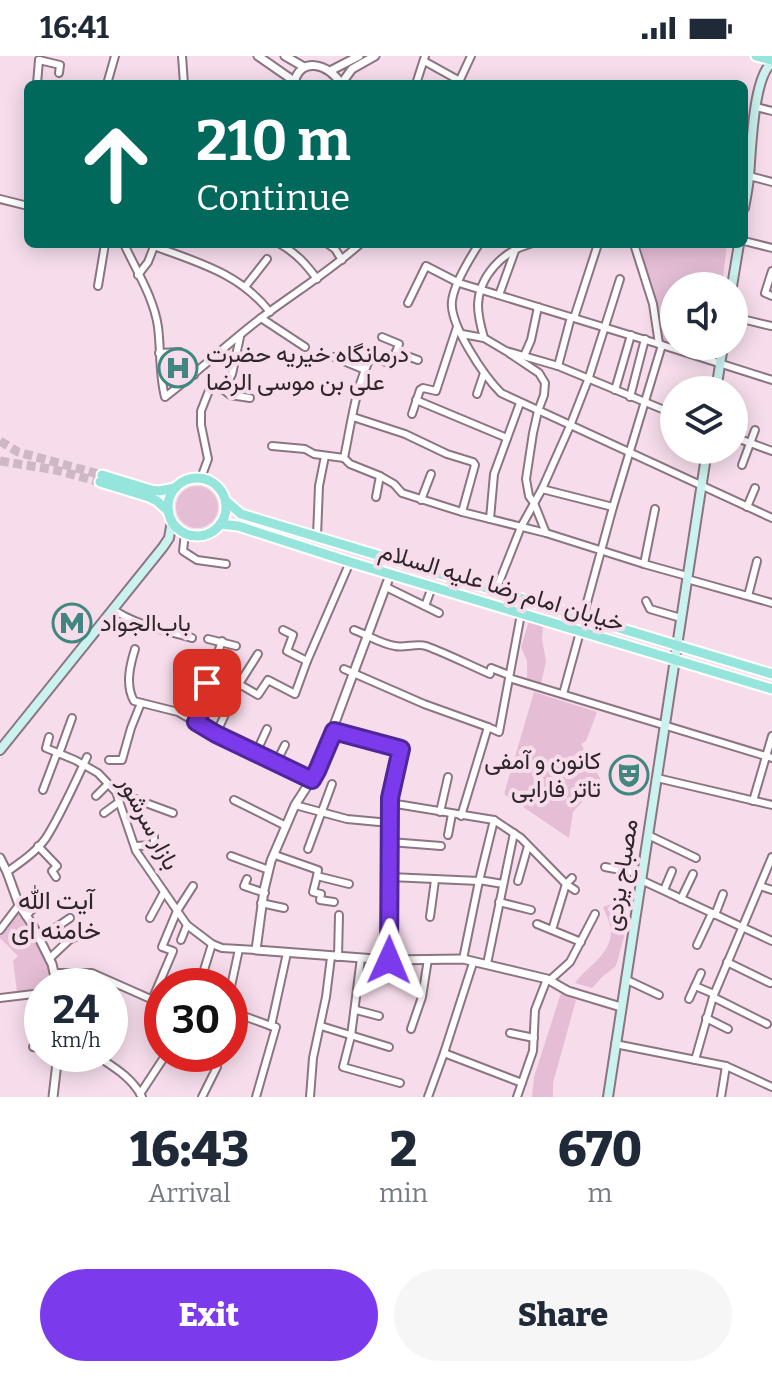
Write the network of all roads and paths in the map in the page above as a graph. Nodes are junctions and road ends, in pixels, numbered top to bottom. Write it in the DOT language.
graph roads {
  1 [pos="115,56"];
  2 [pos="182,56"];
  3 [pos="258,56"];
  4 [pos="285,56"];
  5 [pos="359,56"];
  6 [pos="375,56"];
  7 [pos="471,56"];
  8 [pos="756,56"];
  9 [pos="38,58"];
  10 [pos="425,58"];
  11 [pos="772,62"];
  12 [pos="304,67"];
  13 [pos="330,71"];
  14 [pos="59,73"];
  15 [pos="37,80"];
  16 [pos="108,80"];
  17 [pos="184,80"];
  18 [pos="290,80"];
  19 [pos="295,80"];
  20 [pos="338,80"];
  21 [pos="344,80"];
  22 [pos="417,80"];
  23 [pos="456,80"];
  24 [pos="460,80"];
  25 [pos="756,107"];
  26 [pos="772,111"];
  27 [pos="748,127"];
  28 [pos="749,176"];
  29 [pos="748,182"];
  30 [pos="772,182"];
  31 [pos="0,199"];
  32 [pos="24,205"];
  33 [pos="748,242"];
  34 [pos="104,248"];
  35 [pos="126,248"];
  36 [pos="153,248"];
  37 [pos="162,248"];
  38 [pos="287,248"];
  39 [pos="334,248"];
  40 [pos="356,248"];
  41 [pos="476,248"];
  42 [pos="516,248"];
  43 [pos="597,248"];
  44 [pos="635,248"];
  45 [pos="738,248"];
  46 [pos="772,248"];
  47 [pos="267,259"];
  48 [pos="342,260"];
  49 [pos="772,271"];
  50 [pos="734,272"];
  51 [pos="138,275"];
  52 [pos="317,279"];
  53 [pos="620,279"];
  54 [pos="459,283"];
  55 [pos="98,286"];
  56 [pos="245,287"];
  57 [pos="481,290"];
  58 [pos="768,294"];
  59 [pos="499,295"];
  60 [pos="408,303"];
  61 [pos="538,307"];
  62 [pos="270,312"];
  63 [pos="261,318"];
  64 [pos="572,318"];
  65 [pos="748,320"];
  66 [pos="771,326"];
  67 [pos="605,327"];
  68 [pos="459,330"];
  69 [pos="240,335"];
  70 [pos="631,335"];
  71 [pos="382,337"];
  72 [pos="484,338"];
  73 [pos="645,339"];
  74 [pos="660,344"];
  75 [pos="305,347"];
  76 [pos="506,351"];
  77 [pos="396,352"];
  78 [pos="159,353"];
  79 [pos="524,356"];
  80 [pos="334,357"];
  81 [pos="418,360"];
  82 [pos="708,360"];
  83 [pos="721,360"];
  84 [pos="720,364"];
  85 [pos="558,366"];
  86 [pos="365,370"];
  87 [pos="772,370"];
  88 [pos="484,373"];
  89 [pos="194,375"];
  90 [pos="718,376"];
  91 [pos="588,380"];
  92 [pos="770,380"];
  93 [pos="224,390"];
  94 [pos="615,390"];
  95 [pos="477,394"];
  96 [pos="630,397"];
  97 [pos="250,398"];
  98 [pos="416,400"];
  99 [pos="520,403"];
  100 [pos="645,403"];
  101 [pos="660,409"];
  102 [pos="538,411"];
  103 [pos="412,414"];
  104 [pos="353,417"];
  105 [pos="570,426"];
  106 [pos="755,430"];
  107 [pos="507,438"];
  108 [pos="750,443"];
  109 [pos="272,446"];
  110 [pos="772,451"];
  111 [pos="629,453"];
  112 [pos="325,456"];
  113 [pos="344,458"];
  114 [pos="705,464"];
  115 [pos="742,465"];
  116 [pos="431,474"];
  117 [pos="380,476"];
  118 [pos="201,478"];
  119 [pos="701,486"];
  120 [pos="175,488"];
  121 [pos="755,488"];
  122 [pos="542,489"];
  123 [pos="376,497"];
  124 [pos="421,500"];
  125 [pos="226,501"];
  126 [pos="534,503"];
  127 [pos="613,507"];
  128 [pos="747,507"];
  129 [pos="655,509"];
  130 [pos="462,512"];
  131 [pos="170,516"];
  132 [pos="772,518"];
  133 [pos="490,519"];
  134 [pos="220,524"];
  135 [pos="521,527"];
  136 [pos="185,533"];
  137 [pos="546,533"];
  138 [pos="317,536"];
  139 [pos="601,551"];
  140 [pos="757,561"];
  141 [pos="350,562"];
  142 [pos="226,564"];
  143 [pos="644,564"];
  144 [pos="390,575"];
  145 [pos="687,577"];
  146 [pos="386,587"];
  147 [pos="432,587"];
  148 [pos="496,590"];
  149 [pos="748,596"];
  150 [pos="646,601"];
  151 [pos="772,603"];
  152 [pos="425,606"];
  153 [pos="113,609"];
  154 [pos="439,613"];
  155 [pos="521,614"];
  156 [pos="583,617"];
  157 [pos="681,618"];
  158 [pos="283,630"];
  159 [pos="354,630"];
  160 [pos="580,632"];
  161 [pos="368,634"];
  162 [pos="192,638"];
  163 [pos="208,639"];
  164 [pos="222,641"];
  165 [pos="677,644"];
  166 [pos="236,646"];
  167 [pos="135,649"];
  168 [pos="258,654"];
  169 [pos="675,660"];
  170 [pos="307,661"];
  171 [pos="344,669"];
  172 [pos="355,673"];
  173 [pos="772,674"];
  174 [pos="509,676"];
  175 [pos="239,684"];
  176 [pos="772,689"];
  177 [pos="563,694"];
  178 [pos="141,703"];
  179 [pos="72,718"];
  180 [pos="196,722"];
  181 [pos="665,726"];
  182 [pos="488,727"];
  183 [pos="267,729"];
  184 [pos="334,731"];
  185 [pos="216,734"];
  186 [pos="772,736"];
  187 [pos="49,737"];
  188 [pos="285,745"];
  189 [pos="76,748"];
  190 [pos="0,750"];
  191 [pos="58,753"];
  192 [pos="256,753"];
  193 [pos="769,757"];
  194 [pos="71,758"];
  195 [pos="109,760"];
  196 [pos="85,761"];
  197 [pos="276,763"];
  198 [pos="448,777"];
  199 [pos="657,778"];
  200 [pos="312,780"];
  201 [pos="108,784"];
  202 [pos="332,784"];
  203 [pos="43,790"];
  204 [pos="116,792"];
  205 [pos="96,796"];
  206 [pos="234,800"];
  207 [pos="753,801"];
  208 [pos="119,802"];
  209 [pos="390,803"];
  210 [pos="295,805"];
  211 [pos="772,805"];
  212 [pos="440,812"];
  213 [pos="104,813"];
  214 [pos="173,813"];
  215 [pos="322,813"];
  216 [pos="452,814"];
  217 [pos="461,816"];
  218 [pos="494,820"];
  219 [pos="390,823"];
  220 [pos="286,826"];
  221 [pos="514,833"];
  222 [pos="448,835"];
  223 [pos="648,835"];
  224 [pos="154,836"];
  225 [pos="390,842"];
  226 [pos="38,846"];
  227 [pos="135,846"];
  228 [pos="441,846"];
  229 [pos="528,846"];
  230 [pos="308,849"];
  231 [pos="275,855"];
  232 [pos="231,856"];
  233 [pos="772,857"];
  234 [pos="0,858"];
  235 [pos="696,858"];
  236 [pos="605,867"];
  237 [pos="269,870"];
  238 [pos="672,871"];
  239 [pos="7,872"];
  240 [pos="693,874"];
  241 [pos="317,876"];
  242 [pos="56,877"];
  243 [pos="390,877"];
  244 [pos="641,877"];
  245 [pos="247,879"];
  246 [pos="435,880"];
  247 [pos="479,880"];
  248 [pos="518,881"];
  249 [pos="569,881"];
  250 [pos="349,884"];
  251 [pos="503,884"];
  252 [pos="193,886"];
  253 [pos="760,886"];
  254 [pos="575,890"];
  255 [pos="664,890"];
  256 [pos="772,890"];
  257 [pos="164,892"];
  258 [pos="265,893"];
  259 [pos="723,894"];
  260 [pos="44,897"];
  261 [pos="681,899"];
  262 [pos="334,902"];
  263 [pos="499,902"];
  264 [pos="261,903"];
  265 [pos="19,905"];
  266 [pos="284,908"];
  267 [pos="531,910"];
  268 [pos="177,911"];
  269 [pos="595,914"];
  270 [pos="713,914"];
  271 [pos="339,915"];
  272 [pos="26,916"];
  273 [pos="430,917"];
  274 [pos="70,918"];
  275 [pos="150,918"];
  276 [pos="537,924"];
  277 [pos="187,925"];
  278 [pos="742,928"];
  279 [pos="0,930"];
  280 [pos="552,930"];
  281 [pos="85,932"];
  282 [pos="39,939"];
  283 [pos="181,940"];
  284 [pos="772,941"];
  285 [pos="581,942"];
  286 [pos="212,944"];
  287 [pos="697,945"];
  288 [pos="239,949"];
  289 [pos="256,950"];
  290 [pos="287,953"];
  291 [pos="334,957"];
  292 [pos="361,958"];
  293 [pos="49,959"];
  294 [pos="428,959"];
  295 [pos="463,959"];
  296 [pos="389,960"];
  297 [pos="727,962"];
  298 [pos="473,963"];
  299 [pos="487,964"];
  300 [pos="52,968"];
  301 [pos="166,968"];
  302 [pos="205,968"];
  303 [pos="235,968"];
  304 [pos="701,973"];
  305 [pos="625,979"];
  306 [pos="548,980"];
  307 [pos="770,983"];
  308 [pos="695,986"];
  309 [pos="24,995"];
  310 [pos="659,995"];
  311 [pos="713,996"];
  312 [pos="0,998"];
  313 [pos="689,999"];
  314 [pos="621,1007"];
  315 [pos="356,1010"];
  316 [pos="379,1016"];
  317 [pos="248,1018"];
  318 [pos="706,1018"];
  319 [pos="767,1024"];
  320 [pos="271,1026"];
  321 [pos="321,1026"];
  322 [pos="411,1029"];
  323 [pos="728,1029"];
  324 [pos="510,1033"];
  325 [pos="351,1036"];
  326 [pos="534,1038"];
  327 [pos="615,1044"];
  328 [pos="389,1047"];
  329 [pos="444,1053"];
  330 [pos="695,1060"];
  331 [pos="726,1066"];
  332 [pos="55,1072"];
  333 [pos="121,1072"];
  334 [pos="155,1072"];
  335 [pos="214,1072"];
  336 [pos="400,1083"];
  337 [pos="522,1083"];
  338 [pos="772,1087"];
  339 [pos="141,1095"];
  340 [pos="53,1097"];
  341 [pos="202,1097"];
  342 [pos="256,1097"];
  343 [pos="310,1097"];
  344 [pos="428,1097"];
  345 [pos="517,1097"];
  346 [pos="609,1097"];
  347 [pos="721,1097"];
  1 -- 16 [label="street"];
  2 -- 17 [label="street"];
  3 -- 18 [label="street"];
  4 -- 12 [label="street"];
  5 -- 13 [label="street"];
  6 -- 21 [label="street"];
  7 -- 24 [label="street"];
  8 -- 11 [label="main road"];
  9 -- 14 [label="street"];
  9 -- 15 [label="street"];
  10 -- 22 [label="street"];
  10 -- 23 [label="street"];
  11 -- 25 [label="main road"];
  12 -- 13 [label="street"];
  12 -- 19 [label="street"];
  13 -- 20 [label="street"];
  25 -- 26 [label="street"];
  25 -- 27 [label="main road"];
  27 -- 28 [label="main road"];
  28 -- 29 [label="main road"];
  28 -- 30 [label="street"];
  31 -- 32 [label="street"];
  33 -- 46 [label="street"];
  34 -- 55 [label="street"];
  35 -- 51 [label="street"];
  36 -- 51 [label="street"];
  37 -- 56 [label="street"];
  38 -- 52 [label="street"];
  39 -- 48 [label="street"];
  40 -- 48 [label="street"];
  41 -- 54 [label="street"];
  42 -- 57 [label="street"];
  42 -- 59 [label="street"];
  43 -- 64 [label="street"];
  44 -- 74 [label="street"];
  45 -- 50 [label="main road"];
  47 -- 56 [label="street"];
  48 -- 52 [label="street"];
  49 -- 58 [label="street"];
  51 -- 78 [label="street"];
  52 -- 62 [label="street"];
  53 -- 67 [label="street"];
  54 -- 57 [label="street"];
  54 -- 60 [label="street"];
  54 -- 68 [label="street"];
  56 -- 62 [label="street"];
  57 -- 59 [label="street"];
  57 -- 72 [label="street"];
  59 -- 61 [label="street"];
  61 -- 64 [label="street"];
  61 -- 79 [label="street"];
  62 -- 63 [label="street"];
  63 -- 69 [label="street"];
  63 -- 75 [label="street"];
  64 -- 67 [label="street"];
  64 -- 85 [label="street"];
  65 -- 66 [label="street"];
  67 -- 70 [label="street"];
  67 -- 91 [label="street"];
  68 -- 72 [label="street"];
  68 -- 88 [label="street"];
  68 -- 98 [label="street"];
  69 -- 89 [label="street"];
  69 -- 93 [label="street"];
  70 -- 73 [label="street"];
  70 -- 94 [label="street"];
  71 -- 77 [label="street"];
  72 -- 76 [label="street"];
  73 -- 74 [label="street"];
  73 -- 96 [label="street"];
  74 -- 100 [label="street"];
  76 -- 79 [label="street"];
  76 -- 102 [label="street"];
  77 -- 81 [label="street"];
  77 -- 86 [label="street"];
  78 -- 89 [label="street"];
  78 -- 89 [label="street"];
  79 -- 85 [label="street"];
  80 -- 86 [label="street"];
  82 -- 84 [label="street"];
  83 -- 84 [label="main road"];
  84 -- 90 [label="main road"];
  84 -- 92 [label="street"];
  85 -- 91 [label="street"];
  86 -- 104 [label="street"];
  87 -- 92 [label="street"];
  88 -- 95 [label="street"];
  88 -- 99 [label="street"];
  91 -- 94 [label="street"];
  91 -- 105 [label="street"];
  93 -- 97 [label="street"];
  93 -- 118 [label="street"];
  94 -- 96 [label="street"];
  96 -- 100 [label="street"];
  98 -- 103 [label="street"];
  98 -- 107 [label="street"];
  99 -- 102 [label="street"];
  99 -- 107 [label="street"];
  100 -- 101 [label="street"];
  100 -- 111 [label="street"];
  102 -- 105 [label="street"];
  102 -- 126 [label="street"];
  104 -- 113 [label="street"];
  104 -- 130 [label="street"];
  105 -- 111 [label="street"];
  105 -- 122 [label="street"];
  106 -- 108 [label="street"];
  107 -- 133 [label="street"];
  108 -- 110 [label="street"];
  108 -- 115 [label="street"];
  109 -- 112 [label="street"];
  111 -- 119 [label="street"];
  111 -- 127 [label="street"];
  112 -- 113 [label="street"];
  112 -- 138 [label="street"];
  113 -- 117 [label="street"];
  114 -- 119 [label="main road, مصباح یزدی"];
  116 -- 124 [label="street"];
  117 -- 123 [label="street"];
  117 -- 124 [label="street"];
  118 -- 120 [label="main road"];
  118 -- 125 [label="main road"];
  119 -- 128 [label="street"];
  119 -- 145 [label="main road, مصباح یزدی"];
  120 -- 131 [label="main road"];
  120 -- 131 [label="main road"];
  121 -- 128 [label="street"];
  122 -- 126 [label="street"];
  122 -- 127 [label="street"];
  124 -- 130 [label="street"];
  125 -- 134 [label="main road"];
  125 -- 138 [label="main road, خیابان امام رضا علیه السلام"];
  126 -- 135 [label="street"];
  126 -- 137 [label="street"];
  127 -- 139 [label="street"];
  128 -- 132 [label="street"];
  129 -- 143 [label="street"];
  130 -- 133 [label="street"];
  131 -- 136 [label="main road"];
  131 -- 153 [label="main road"];
  133 -- 135 [label="street"];
  134 -- 136 [label="main road"];
  134 -- 141 [label="main road, خیابان امام رضا علیه السلام"];
  135 -- 137 [label="street"];
  135 -- 148 [label="street"];
  136 -- 142 [label="street"];
  137 -- 139 [label="street"];
  138 -- 148 [label="main road, خیابان امام رضا علیه السلام"];
  139 -- 143 [label="street"];
  139 -- 156 [label="street"];
  140 -- 149 [label="street"];
  141 -- 144 [label="main road, خیابان امام رضا علیه السلام"];
  141 -- 170 [label="street"];
  143 -- 145 [label="street"];
  144 -- 146 [label="street"];
  144 -- 147 [label="main road, خیابان امام رضا علیه السلام"];
  145 -- 149 [label="street"];
  145 -- 157 [label="main road, مصباح یزدی"];
  146 -- 152 [label="street"];
  146 -- 161 [label="street"];
  147 -- 152 [label="street"];
  147 -- 155 [label="main road, خیابان امام رضا علیه السلام"];
  148 -- 156 [label="main road, خیابان امام رضا علیه السلام"];
  149 -- 151 [label="street"];
  150 -- 157 [label="street"];
  152 -- 154 [label="street"];
  153 -- 162 [label="street"];
  153 -- 190 [label="main road"];
  155 -- 160 [label="main road, خیابان امام رضا علیه السلام"];
  155 -- 174 [label="street"];
  156 -- 165 [label="main road, خیابان امام رضا علیه السلام"];
  157 -- 165 [label="main road, مصباح یزدی"];
  158 -- 170 [label="street"];
  159 -- 161 [label="street"];
  160 -- 169 [label="main road, خیابان امام رضا علیه السلام"];
  160 -- 177 [label="street"];
  161 -- 172 [label="street"];
  161 -- 174 [label="street"];
  163 -- 164 [label="street"];
  164 -- 166 [label="street"];
  164 -- 180 [label="street"];
  165 -- 169 [label="main road, مصباح یزدی"];
  165 -- 173 [label="main road, خیابان امام رضا علیه السلام"];
  167 -- 178 [label="street"];
  168 -- 175 [label="street"];
  169 -- 176 [label="main road, خیابان امام رضا علیه السلام"];
  169 -- 181 [label="main road, مصباح یزدی"];
  170 -- 175 [label="street"];
  171 -- 172 [label="street"];
  172 -- 182 [label="street"];
  172 -- 184 [label="street"];
  174 -- 177 [label="street"];
  174 -- 182 [label="street"];
  175 -- 185 [label="street"];
  177 -- 181 [label="street"];
  178 -- 180 [label="street"];
  178 -- 195 [label="street"];
  179 -- 191 [label="street"];
  180 -- 185 [label="street"];
  181 -- 193 [label="street"];
  181 -- 199 [label="main road, مصباح یزدی"];
  182 -- 217 [label="street"];
  183 -- 192 [label="street"];
  184 -- 200 [label="street"];
  184 -- 209 [label="street"];
  185 -- 192 [label="street"];
  186 -- 193 [label="street"];
  187 -- 191 [label="street, بازار سرشور"];
  188 -- 197 [label="street"];
  189 -- 194 [label="street"];
  191 -- 194 [label="street, بازار سرشور"];
  191 -- 203 [label="street"];
  192 -- 197 [label="street"];
  193 -- 207 [label="street"];
  194 -- 196 [label="street, بازار سرشور"];
  196 -- 201 [label="street, بازار سرشور"];
  196 -- 226 [label="street"];
  197 -- 200 [label="street"];
  198 -- 212 [label="street"];
  199 -- 207 [label="street"];
  199 -- 223 [label="main road, مصباح یزدی"];
  200 -- 210 [label="street"];
  201 -- 204 [label="street, بازار سرشور"];
  201 -- 205 [label="street"];
  202 -- 215 [label="street"];
  204 -- 208 [label="street, بازار سرشور"];
  204 -- 214 [label="street"];
  206 -- 220 [label="street"];
  207 -- 211 [label="street"];
  208 -- 213 [label="street"];
  208 -- 227 [label="street, بازار سرشور"];
  209 -- 212 [label="street"];
  209 -- 219 [label="street"];
  210 -- 215 [label="street"];
  210 -- 220 [label="street"];
  212 -- 216 [label="street"];
  215 -- 219 [label="street"];
  215 -- 230 [label="street"];
  216 -- 217 [label="street"];
  216 -- 222 [label="street"];
  217 -- 218 [label="street"];
  218 -- 221 [label="street"];
  218 -- 247 [label="street"];
  219 -- 225 [label="street"];
  220 -- 231 [label="street"];
  221 -- 229 [label="street"];
  221 -- 251 [label="street"];
  223 -- 235 [label="street"];
  223 -- 244 [label="main road, مصباح یزدی"];
  224 -- 227 [label="street"];
  225 -- 228 [label="street"];
  225 -- 243 [label="street"];
  226 -- 239 [label="street"];
  226 -- 242 [label="street"];
  227 -- 257 [label="street, بازار سرشور"];
  229 -- 248 [label="street"];
  229 -- 249 [label="street"];
  231 -- 237 [label="street"];
  231 -- 241 [label="street"];
  232 -- 237 [label="street"];
  233 -- 253 [label="street"];
  234 -- 239 [label="street"];
  236 -- 244 [label="street"];
  237 -- 258 [label="street"];
  238 -- 255 [label="street"];
  239 -- 265 [label="street"];
  240 -- 261 [label="street"];
  241 -- 250 [label="street"];
  241 -- 262 [label="street"];
  243 -- 246 [label="street"];
  243 -- 296 [label="street"];
  244 -- 255 [label="street"];
  244 -- 305 [label="main road, مصباح یزدی"];
  245 -- 258 [label="street"];
  246 -- 247 [label="street"];
  246 -- 273 [label="street"];
  247 -- 251 [label="street"];
  247 -- 295 [label="street"];
  249 -- 254 [label="street"];
  249 -- 280 [label="street"];
  251 -- 263 [label="street"];
  252 -- 268 [label="street"];
  253 -- 256 [label="street"];
  253 -- 278 [label="street"];
  255 -- 261 [label="street"];
  257 -- 268 [label="street, بازار سرشور"];
  257 -- 275 [label="street"];
  258 -- 264 [label="street"];
  259 -- 270 [label="street"];
  260 -- 272 [label="street"];
  261 -- 270 [label="street"];
  263 -- 267 [label="street"];
  263 -- 299 [label="street"];
  264 -- 266 [label="street"];
  264 -- 289 [label="street"];
  265 -- 272 [label="street"];
  265 -- 279 [label="street"];
  268 -- 277 [label="street, بازار سرشور"];
  268 -- 301 [label="street"];
  269 -- 285 [label="street"];
  270 -- 278 [label="street"];
  270 -- 287 [label="street"];
  271 -- 291 [label="street"];
  272 -- 282 [label="street"];
  274 -- 282 [label="street"];
  276 -- 280 [label="street"];
  277 -- 283 [label="street"];
  277 -- 286 [label="street, بازار سرشور"];
  278 -- 284 [label="street"];
  278 -- 297 [label="street"];
  280 -- 285 [label="street"];
  281 -- 293 [label="street"];
  282 -- 293 [label="street"];
  285 -- 306 [label="street"];
  286 -- 288 [label="street, بازار سرشور"];
  286 -- 302 [label="street"];
  288 -- 289 [label="street, بازار سرشور"];
  288 -- 303 [label="street"];
  289 -- 290 [label="street, بازار سرشور"];
  290 -- 291 [label="street, بازار سرشور"];
  290 -- 320 [label="street"];
  291 -- 292 [label="street, بازار سرشور"];
  291 -- 321 [label="street"];
  292 -- 296 [label="street, بازار سرشور"];
  292 -- 315 [label="street"];
  293 -- 300 [label="street"];
  294 -- 295 [label="street, بازار سرشور"];
  294 -- 296 [label="street, بازار سرشور"];
  294 -- 322 [label="street"];
  295 -- 298 [label="street, بازار سرشور"];
  297 -- 307 [label="street"];
  297 -- 311 [label="street"];
  298 -- 299 [label="street, بازار سرشور"];
  298 -- 329 [label="street"];
  299 -- 306 [label="street, بازار سرشور"];
  304 -- 308 [label="street"];
  305 -- 310 [label="street"];
  305 -- 314 [label="main road, مصباح یزدی"];
  306 -- 314 [label="street, بازار سرشور"];
  306 -- 326 [label="street"];
  308 -- 311 [label="street"];
  308 -- 313 [label="street"];
  309 -- 312 [label="street"];
  311 -- 318 [label="street"];
  311 -- 319 [label="street"];
  314 -- 327 [label="main road, مصباح یزدی"];
  315 -- 316 [label="street"];
  315 -- 325 [label="street"];
  317 -- 320 [label="street"];
  318 -- 323 [label="street"];
  318 -- 330 [label="street"];
  320 -- 342 [label="street"];
  321 -- 325 [label="street"];
  321 -- 343 [label="street"];
  324 -- 326 [label="street"];
  325 -- 328 [label="street"];
  325 -- 336 [label="street"];
  326 -- 337 [label="street"];
  327 -- 330 [label="street"];
  327 -- 346 [label="main road, مصباح یزدی"];
  329 -- 337 [label="street"];
  329 -- 344 [label="street"];
  330 -- 331 [label="street"];
  331 -- 338 [label="street"];
  331 -- 347 [label="street"];
  332 -- 340 [label="street"];
  333 -- 339 [label="street"];
  334 -- 339 [label="street"];
  335 -- 341 [label="street"];
  337 -- 345 [label="street"];
}
